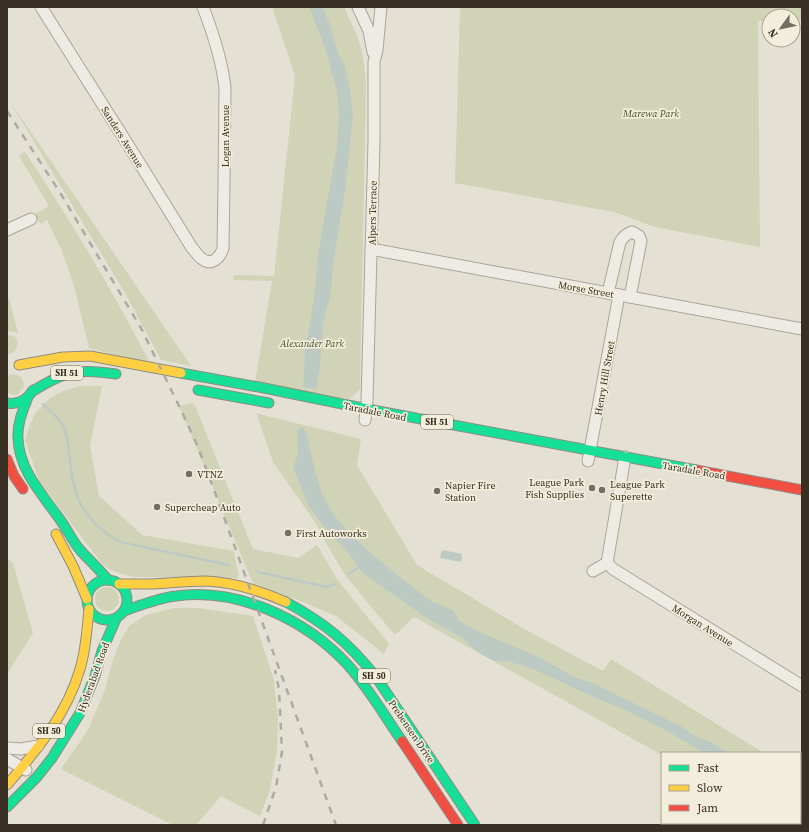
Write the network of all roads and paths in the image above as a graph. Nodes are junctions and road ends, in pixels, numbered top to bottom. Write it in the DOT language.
graph roads {
  1 [pos="41,7"];
  2 [pos="203,7"];
  3 [pos="358,7"];
  4 [pos="381,7"];
  5 [pos="374,62"];
  6 [pos="31,218"];
  7 [pos="7,230"];
  8 [pos="371,249"];
  9 [pos="209,262"];
  10 [pos="613,294"];
  11 [pos="630,297"];
  12 [pos="802,328"];
  13 [pos="28,370"];
  14 [pos="126,376"];
  15 [pos="33,380"];
  16 [pos="190,388"];
  17 [pos="31,394"];
  18 [pos="7,402"];
  19 [pos="280,405"];
  20 [pos="365,417"];
  21 [pos="589,458"];
  22 [pos="7,459"];
  23 [pos="623,465"];
  24 [pos="802,490"];
  25 [pos="30,498"];
  26 [pos="51,528"];
  27 [pos="606,563"];
  28 [pos="593,571"];
  29 [pos="108,580"];
  30 [pos="119,584"];
  31 [pos="87,599"];
  32 [pos="89,609"];
  33 [pos="124,611"];
  34 [pos="116,619"];
  35 [pos="802,686"];
  36 [pos="39,746"];
  37 [pos="7,748"];
  38 [pos="7,759"];
  39 [pos="22,768"];
  40 [pos="37,777"];
  41 [pos="7,785"];
  42 [pos="7,807"];
  43 [pos="458,825"];
  44 [pos="475,825"];
  1 -- 9 [label="street, Sanders Avenue"];
  2 -- 9 [label="street, Logan Avenue"];
  3 -- 5 [label="street"];
  4 -- 5 [label="street, Alpers Terrace"];
  5 -- 8 [label="street, Alpers Terrace"];
  6 -- 7 [label="street"];
  8 -- 10 [label="street, Morse Street"];
  8 -- 20 [label="street, Alpers Terrace"];
  10 -- 11 [label="street, Morse Street"];
  10 -- 11 [label="street, Henry Hill Street"];
  10 -- 21 [label="street, Henry Hill Street"];
  11 -- 12 [label="street, Morse Street"];
  13 -- 20 [label="main road, Taradale Road / SH 51"];
  14 -- 17 [label="main road, SH 51"];
  15 -- 17 [label="main road"];
  16 -- 19 [label="main road"];
  17 -- 18 [label="main road, SH 51"];
  17 -- 29 [label="main road"];
  20 -- 21 [label="main road, Taradale Road / SH 51"];
  21 -- 23 [label="main road, Taradale Road / SH 51"];
  22 -- 25 [label="main road"];
  23 -- 24 [label="main road, Taradale Road / SH 51"];
  23 -- 27 [label="street"];
  26 -- 31 [label="main road"];
  27 -- 28 [label="street"];
  27 -- 35 [label="street, Morgan Avenue"];
  29 -- 30 [label="main road, SH 50"];
  29 -- 31 [label="main road"];
  30 -- 33 [label="main road"];
  30 -- 44 [label="main road, Prebensen Drive / SH 50"];
  31 -- 32 [label="main road, SH 50"];
  32 -- 34 [label="main road"];
  32 -- 36 [label="main road, Hyderabad Road / SH 50"];
  33 -- 34 [label="main road, SH 50"];
  33 -- 43 [label="main road, Prebensen Drive / SH 50"];
  34 -- 40 [label="main road, Hyderabad Road / SH 50"];
  36 -- 37 [label="street"];
  36 -- 39 [label="main road, Hyderabad Road / SH 50"];
  38 -- 39 [label="street"];
  39 -- 40 [label="street"];
  39 -- 41 [label="main road, Hyderabad Road / SH 50"];
  40 -- 42 [label="main road, Hyderabad Road / SH 50"];
}
